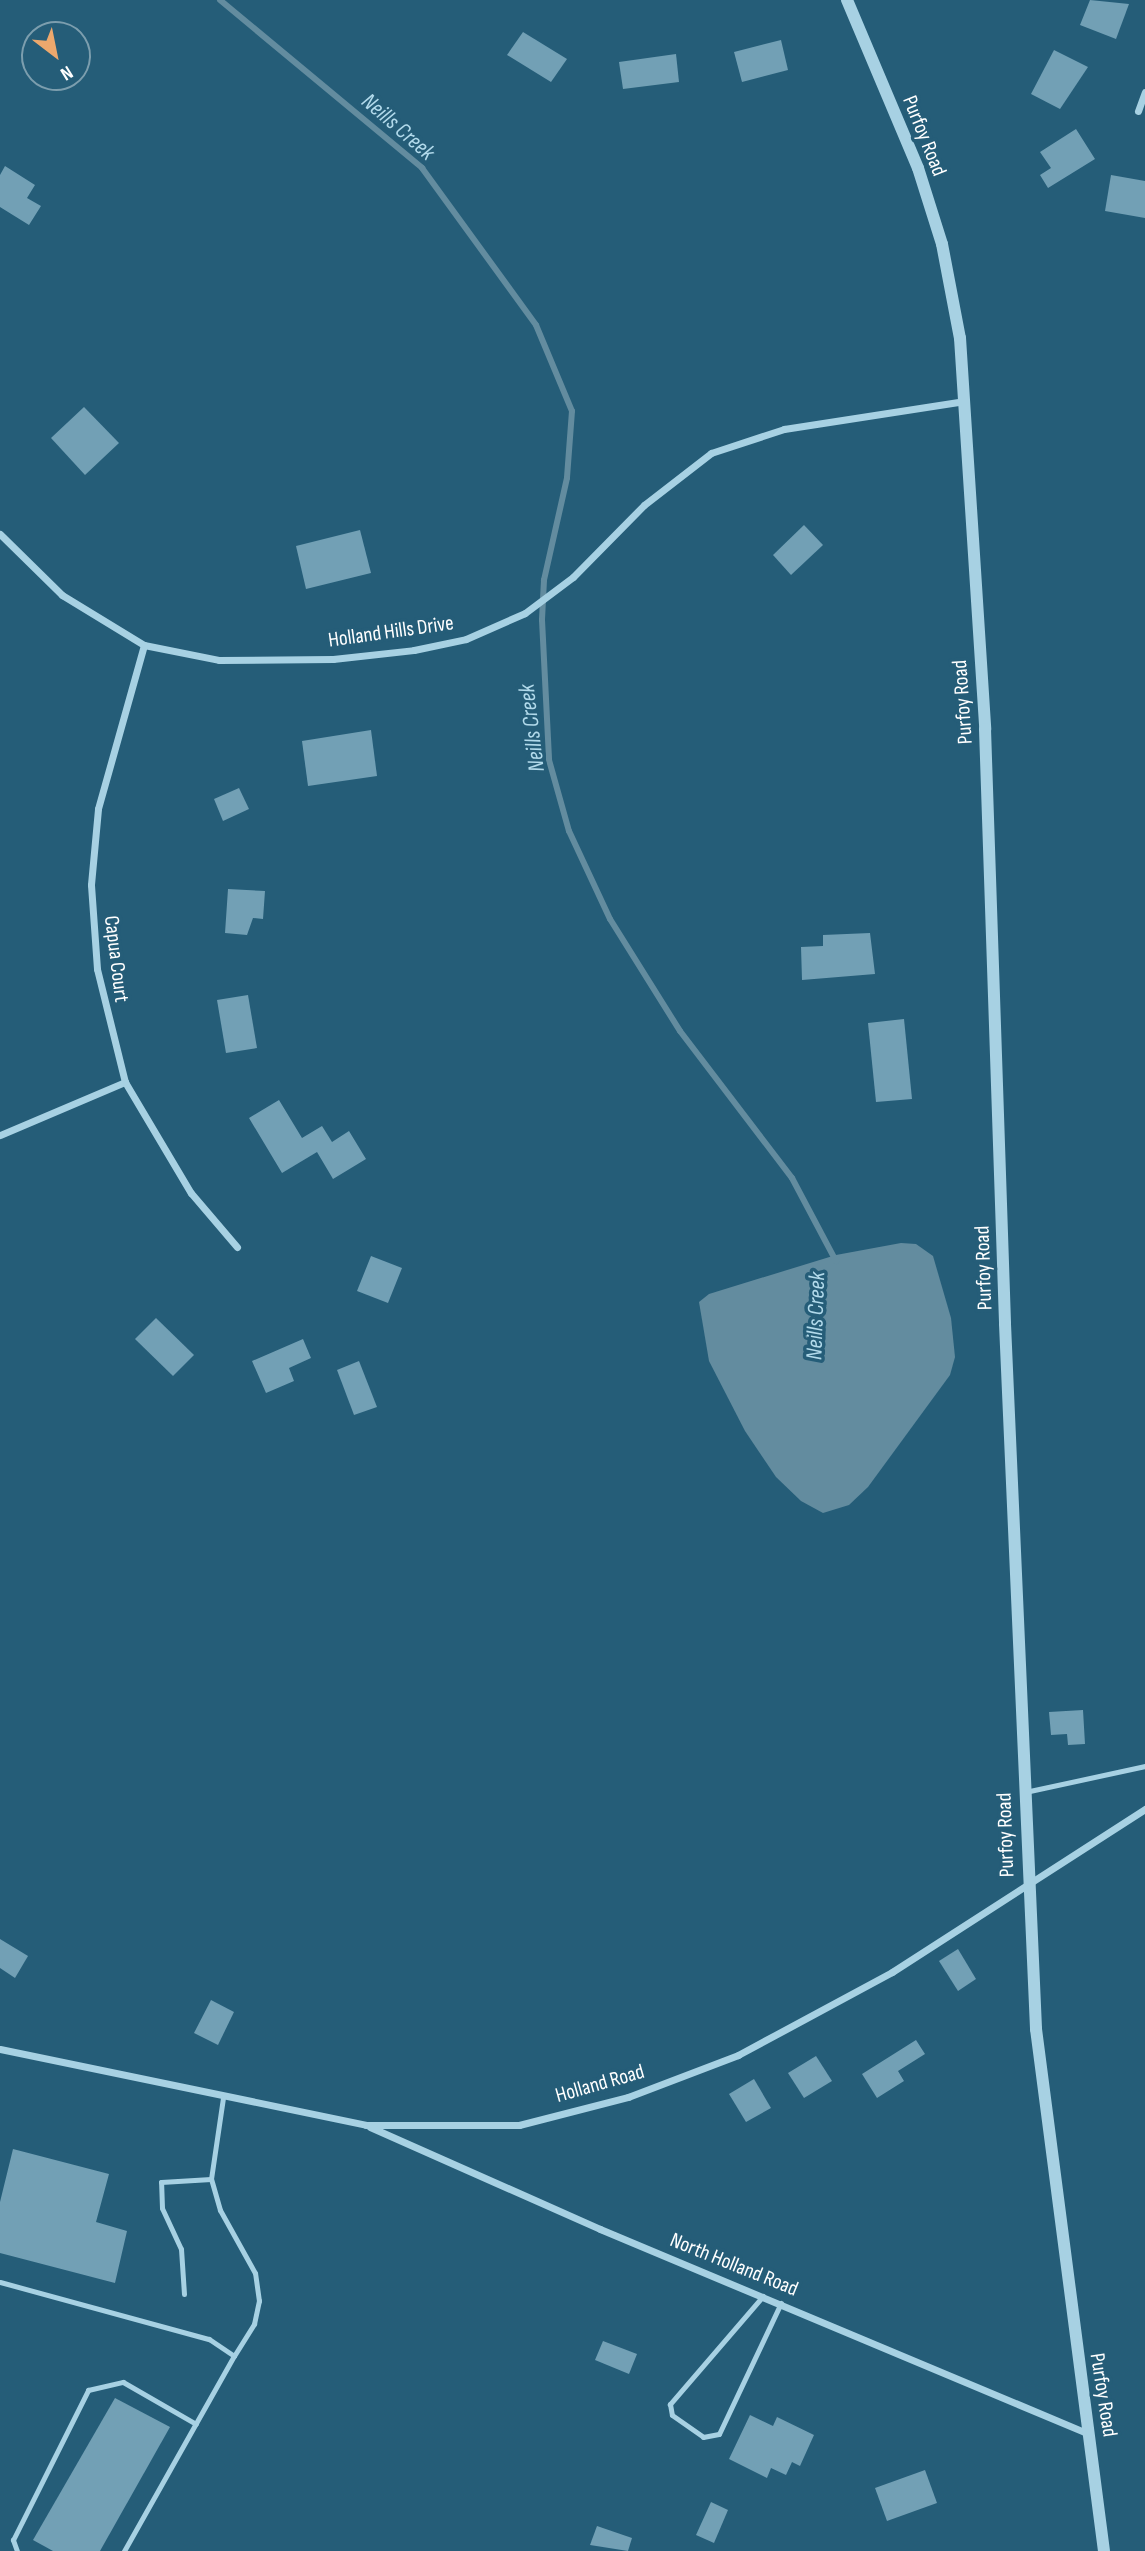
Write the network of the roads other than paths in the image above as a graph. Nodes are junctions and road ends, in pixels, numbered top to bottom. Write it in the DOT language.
graph roads {
  1 [pos="847,0"];
  2 [pos="1145,92"];
  3 [pos="1138,111"];
  4 [pos="965,401"];
  5 [pos="0,534"];
  6 [pos="144,645"];
  7 [pos="125,1082"];
  8 [pos="0,1135"];
  9 [pos="237,1247"];
  10 [pos="1145,1766"];
  11 [pos="1024,1792"];
  12 [pos="1145,1809"];
  13 [pos="1027,1884"];
  14 [pos="0,2049"];
  15 [pos="223,2098"];
  16 [pos="366,2125"];
  17 [pos="211,2179"];
  18 [pos="0,2282"];
  19 [pos="184,2294"];
  20 [pos="763,2296"];
  21 [pos="780,2304"];
  22 [pos="234,2356"];
  23 [pos="196,2424"];
  24 [pos="1090,2435"];
  25 [pos="17,2551"];
  26 [pos="124,2551"];
  27 [pos="1104,2551"];
  1 -- 4 [label="street, Purfoy Road"];
  2 -- 3 [label="street"];
  4 -- 6 [label="street, Holland Hills Drive"];
  4 -- 11 [label="street, Purfoy Road"];
  5 -- 6 [label="street, Holland Hills Drive"];
  6 -- 7 [label="street, Capua Court"];
  7 -- 8 [label="street"];
  7 -- 9 [label="street, Capua Court"];
  10 -- 11 [label="lane"];
  11 -- 13 [label="street, Purfoy Road"];
  12 -- 13 [label="street, Holland Road"];
  13 -- 16 [label="street, Holland Road"];
  13 -- 24 [label="street, Purfoy Road"];
  14 -- 15 [label="street, Holland Road"];
  15 -- 16 [label="street, Holland Road"];
  15 -- 17 [label="lane"];
  16 -- 20 [label="street, North Holland Road"];
  17 -- 19 [label="lane"];
  17 -- 22 [label="lane"];
  18 -- 22 [label="lane"];
  20 -- 21 [label="street, North Holland Road"];
  20 -- 21 [label="lane"];
  21 -- 24 [label="street, North Holland Road"];
  22 -- 23 [label="lane"];
  23 -- 25 [label="lane"];
  23 -- 26 [label="lane"];
  24 -- 27 [label="street, Purfoy Road"];
}
